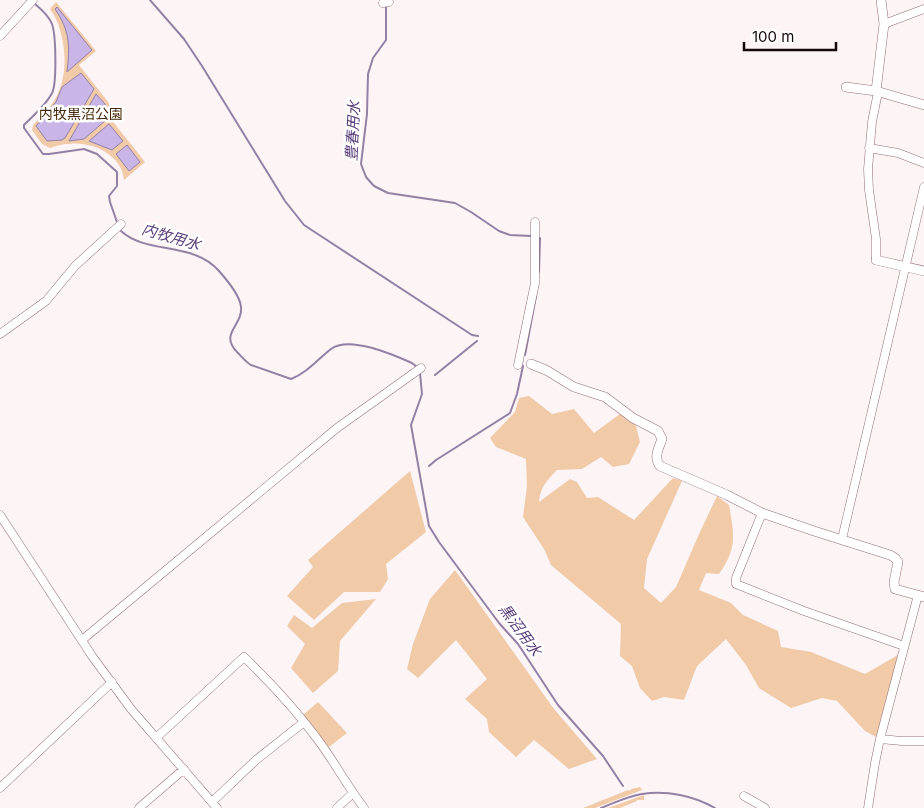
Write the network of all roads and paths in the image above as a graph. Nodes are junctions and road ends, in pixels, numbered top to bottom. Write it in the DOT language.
graph roads {
  1 [pos="33,0"];
  2 [pos="881,0"];
  3 [pos="924,9"];
  4 [pos="884,24"];
  5 [pos="0,36"];
  6 [pos="846,87"];
  7 [pos="877,91"];
  8 [pos="924,105"];
  9 [pos="869,148"];
  10 [pos="924,163"];
  11 [pos="924,187"];
  12 [pos="535,222"];
  13 [pos="121,224"];
  14 [pos="876,260"];
  15 [pos="906,267"];
  16 [pos="924,271"];
  17 [pos="0,334"];
  18 [pos="530,364"];
  19 [pos="421,368"];
  20 [pos="762,512"];
  21 [pos="0,515"];
  22 [pos="842,539"];
  23 [pos="921,596"];
  24 [pos="82,640"];
  25 [pos="904,646"];
  26 [pos="112,682"];
  27 [pos="304,722"];
  28 [pos="156,738"];
  29 [pos="880,738"];
  30 [pos="924,742"];
  31 [pos="184,769"];
  32 [pos="0,788"];
  33 [pos="353,793"];
  34 [pos="744,796"];
  35 [pos="215,805"];
  36 [pos="139,808"];
  37 [pos="337,808"];
  38 [pos="364,808"];
  39 [pos="765,808"];
  40 [pos="868,808"];
  1 -- 5 [label="street"];
  2 -- 4 [label="street"];
  3 -- 4 [label="street"];
  4 -- 7 [label="street"];
  6 -- 7 [label="street"];
  7 -- 8 [label="street"];
  7 -- 9 [label="street"];
  9 -- 10 [label="street"];
  9 -- 14 [label="street"];
  11 -- 15 [label="street"];
  12 -- 18 [label="street"];
  13 -- 17 [label="street"];
  14 -- 15 [label="street"];
  15 -- 16 [label="street"];
  15 -- 22 [label="street"];
  18 -- 20 [label="street"];
  19 -- 24 [label="street"];
  20 -- 22 [label="street"];
  20 -- 25 [label="street"];
  21 -- 24 [label="street"];
  22 -- 23 [label="street"];
  23 -- 25 [label="street"];
  24 -- 26 [label="street"];
  25 -- 29 [label="street"];
  26 -- 28 [label="street"];
  26 -- 32 [label="street"];
  27 -- 28 [label="street"];
  27 -- 33 [label="street"];
  27 -- 35 [label="street"];
  28 -- 31 [label="street"];
  29 -- 30 [label="street"];
  29 -- 40 [label="street"];
  31 -- 35 [label="street"];
  31 -- 36 [label="street"];
  33 -- 37 [label="street"];
  33 -- 38 [label="street"];
  34 -- 39 [label="street"];
}
